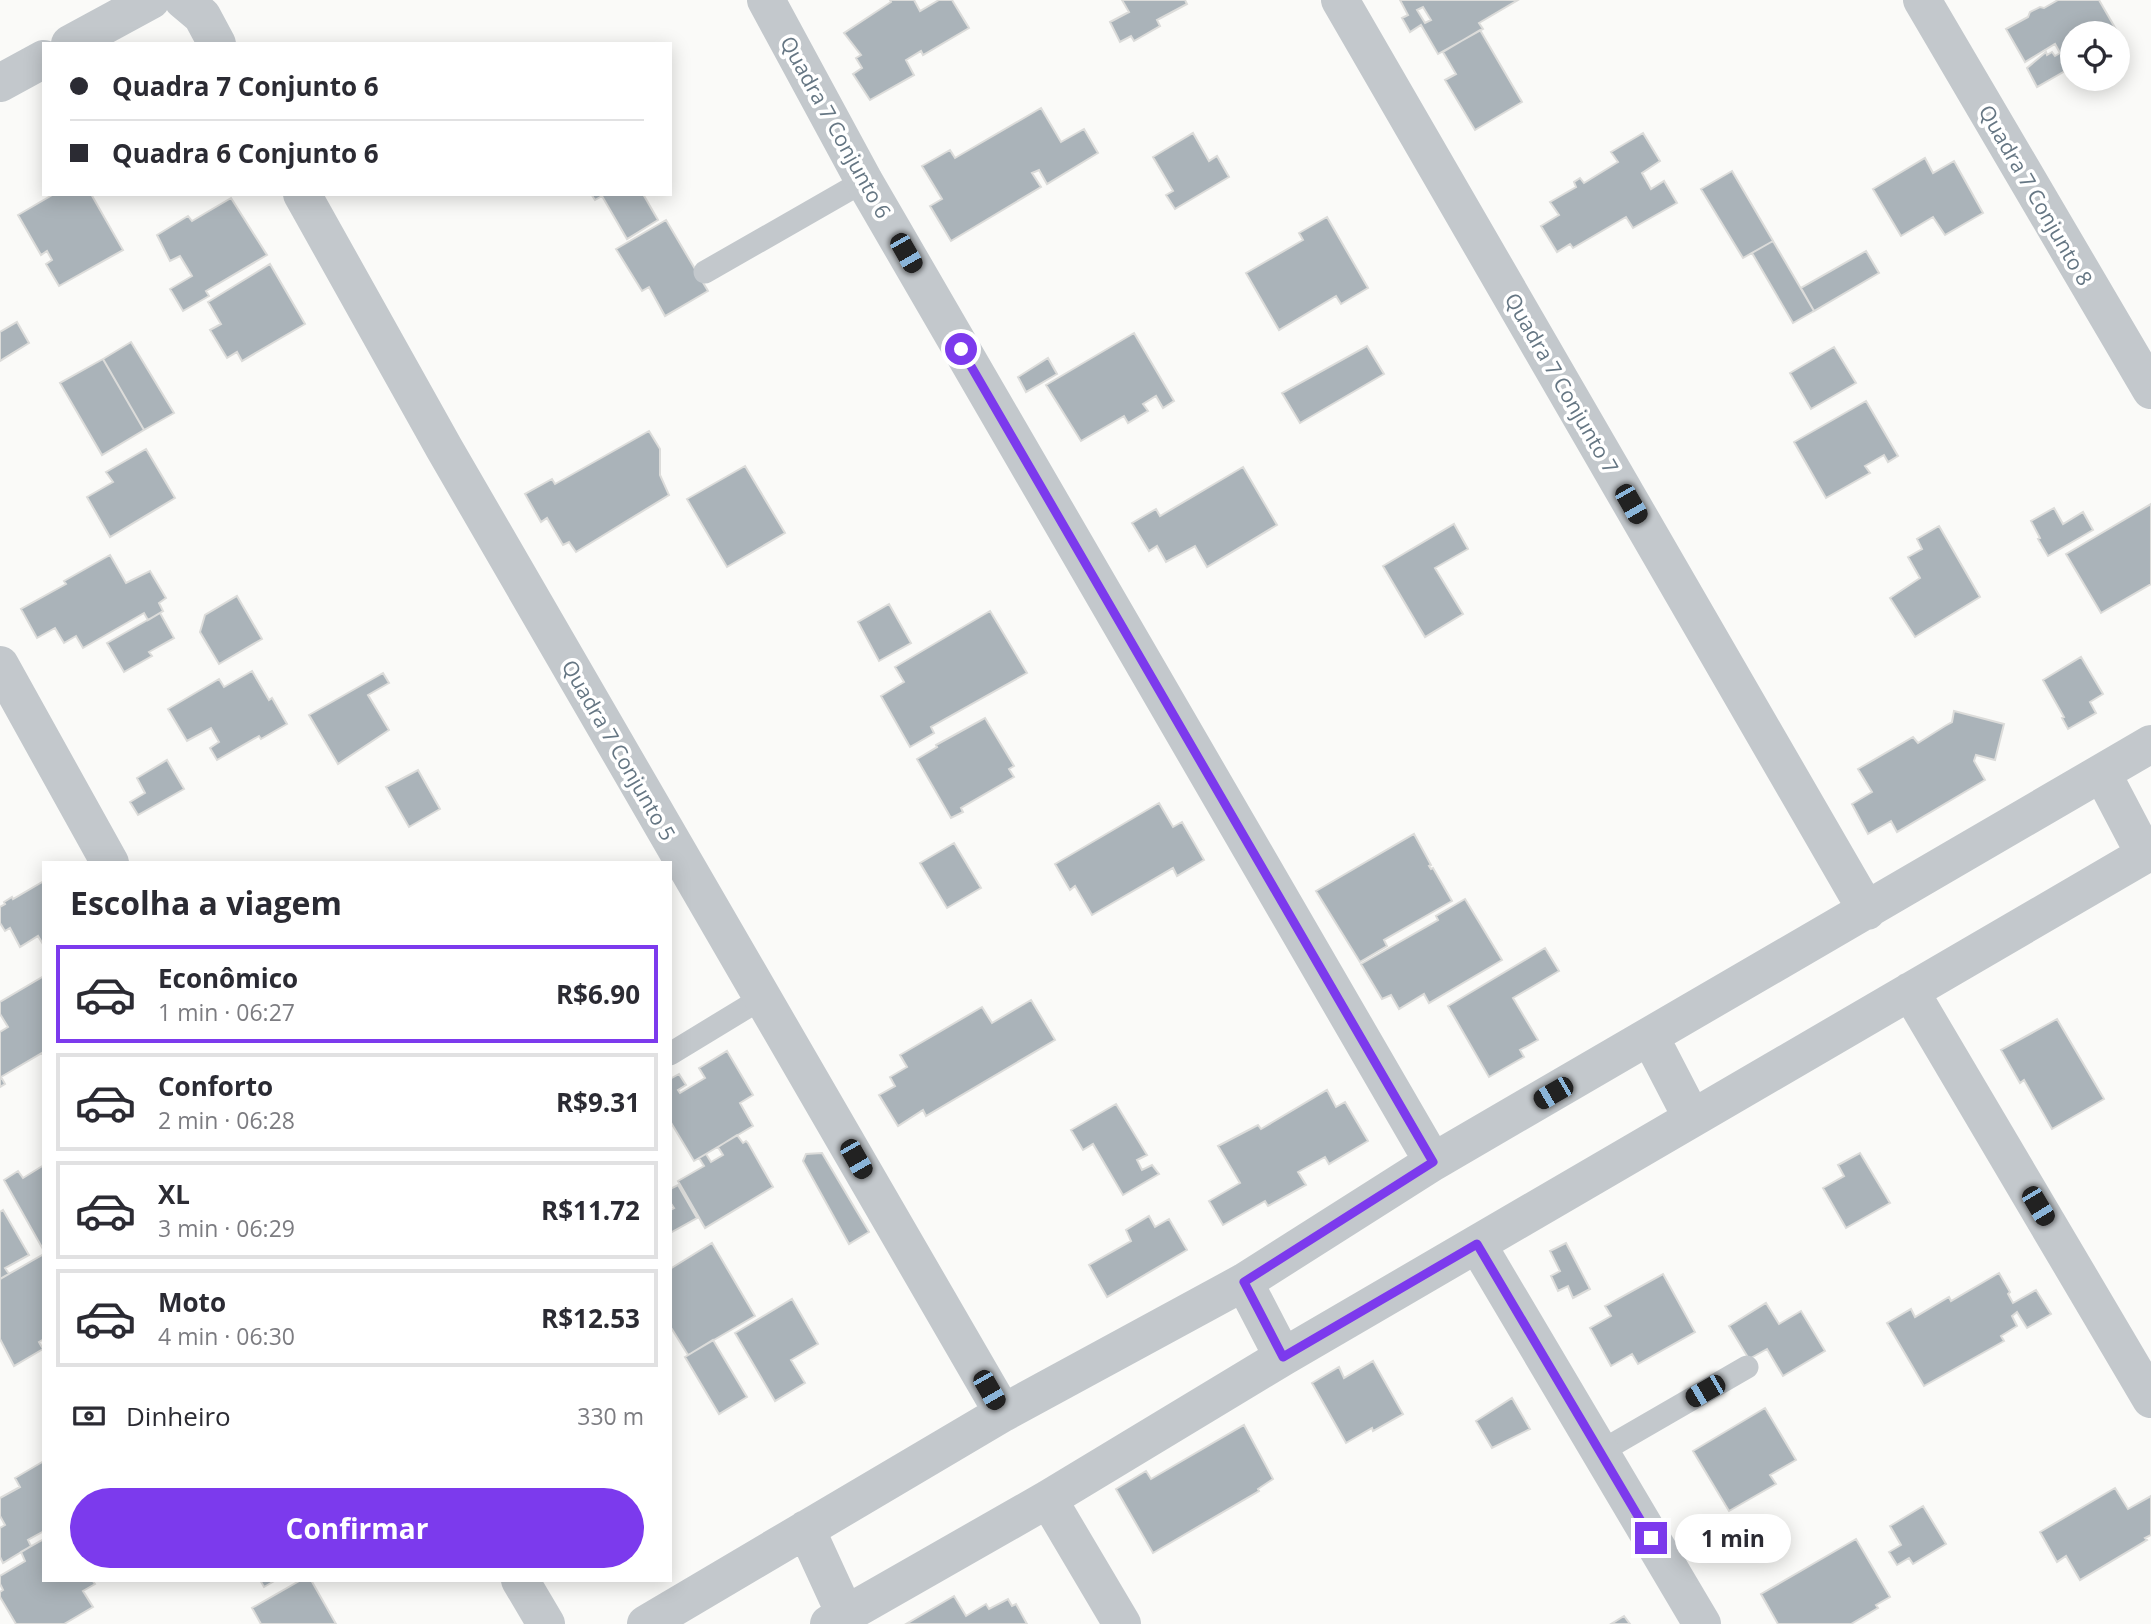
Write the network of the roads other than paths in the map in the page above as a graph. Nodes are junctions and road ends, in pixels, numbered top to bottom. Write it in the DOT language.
graph roads {
  1 [pos="151,0"];
  2 [pos="183,0"];
  3 [pos="766,0"];
  4 [pos="1340,0"];
  5 [pos="1922,0"];
  6 [pos="75,42"];
  7 [pos="217,42"];
  8 [pos="42,60"];
  9 [pos="0,83"];
  10 [pos="864,181"];
  11 [pos="303,196"];
  12 [pos="705,272"];
  13 [pos="2151,390"];
  14 [pos="0,665"];
  15 [pos="2151,744"];
  16 [pos="2102,773"];
  17 [pos="2148,853"];
  18 [pos="109,861"];
  19 [pos="1867,911"];
  20 [pos="1910,990"];
  21 [pos="762,998"];
  22 [pos="1650,1037"];
  23 [pos="672,1053"];
  24 [pos="1692,1118"];
  25 [pos="1433,1162"];
  26 [pos="1477,1244"];
  27 [pos="1244,1282"];
  28 [pos="1283,1357"];
  29 [pos="1747,1367"];
  30 [pos="2151,1398"];
  31 [pos="1003,1413"];
  32 [pos="1600,1452"];
  33 [pos="1048,1499"];
  34 [pos="806,1529"];
  35 [pos="521,1582"];
  36 [pos="837,1619"];
  37 [pos="545,1624"];
  38 [pos="646,1624"];
  39 [pos="1122,1624"];
  40 [pos="1702,1624"];
  1 -- 6 [label="street"];
  2 -- 7 [label="street"];
  3 -- 10 [label="street, Quadra 7 Conjunto 6"];
  4 -- 19 [label="street, Quadra 7 Conjunto 7"];
  5 -- 13 [label="street, Quadra 7 Conjunto 8"];
  8 -- 9 [label="street"];
  10 -- 12 [label="lane"];
  10 -- 25 [label="street, Quadra 7 Conjunto 6"];
  11 -- 21 [label="street, Quadra 7 Conjunto 5"];
  14 -- 18 [label="street"];
  15 -- 16 [label="street"];
  16 -- 17 [label="street"];
  16 -- 19 [label="street"];
  17 -- 20 [label="street"];
  19 -- 22 [label="street"];
  20 -- 24 [label="street"];
  20 -- 30 [label="street"];
  21 -- 23 [label="lane"];
  21 -- 31 [label="street, Quadra 7 Conjunto 5"];
  22 -- 24 [label="street"];
  22 -- 25 [label="street"];
  24 -- 26 [label="street"];
  25 -- 27 [label="street"];
  26 -- 28 [label="street"];
  26 -- 32 [label="street"];
  27 -- 28 [label="street"];
  27 -- 31 [label="street"];
  28 -- 33 [label="street"];
  29 -- 32 [label="lane"];
  31 -- 34 [label="street"];
  32 -- 40 [label="street"];
  33 -- 36 [label="street"];
  33 -- 39 [label="street"];
  34 -- 36 [label="street"];
  34 -- 38 [label="street"];
  35 -- 37 [label="street"];
}
